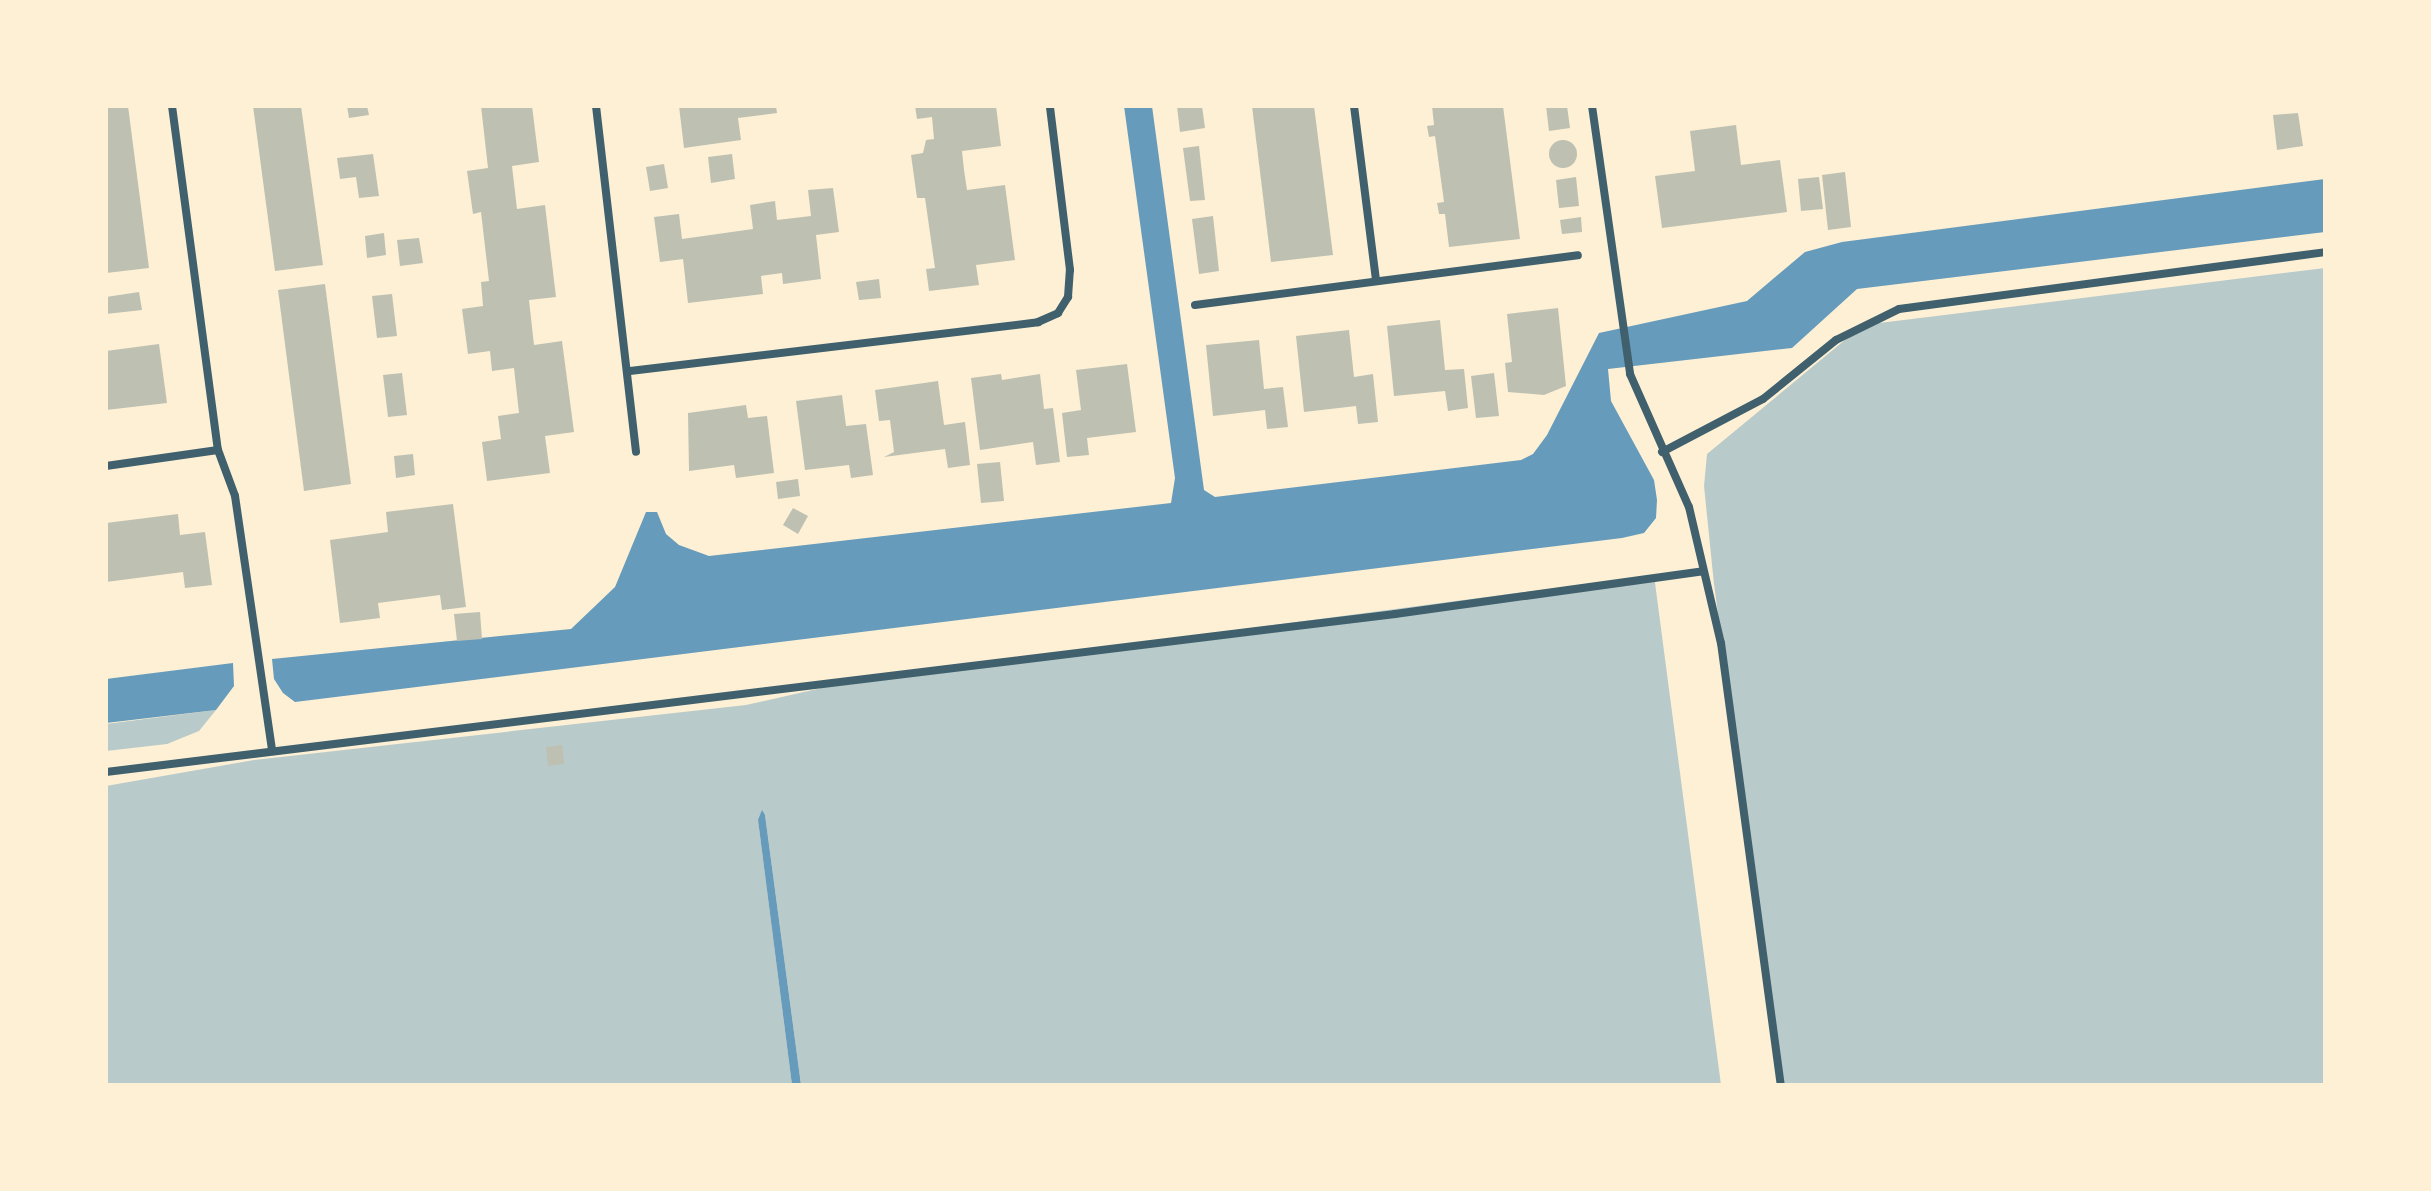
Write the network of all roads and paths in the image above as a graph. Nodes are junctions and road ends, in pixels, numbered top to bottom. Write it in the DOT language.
graph roads {
  1 [pos="172,106"];
  2 [pos="596,106"];
  3 [pos="1050,106"];
  4 [pos="1354,106"];
  5 [pos="1592,106"];
  6 [pos="2325,252"];
  7 [pos="1578,255"];
  8 [pos="1376,281"];
  9 [pos="1195,305"];
  10 [pos="630,371"];
  11 [pos="218,450"];
  12 [pos="636,452"];
  13 [pos="1662,452"];
  14 [pos="106,466"];
  15 [pos="1703,571"];
  16 [pos="272,749"];
  17 [pos="106,772"];
  18 [pos="1781,1085"];
  1 -- 11 [label="street"];
  2 -- 10 [label="street"];
  3 -- 10 [label="street"];
  4 -- 8 [label="street"];
  5 -- 13 [label="street"];
  6 -- 13 [label="street"];
  7 -- 8 [label="street"];
  8 -- 9 [label="street"];
  10 -- 12 [label="street"];
  11 -- 14 [label="street"];
  11 -- 16 [label="street"];
  13 -- 15 [label="street"];
  15 -- 16 [label="street"];
  15 -- 18 [label="street"];
  16 -- 17 [label="street"];
}
